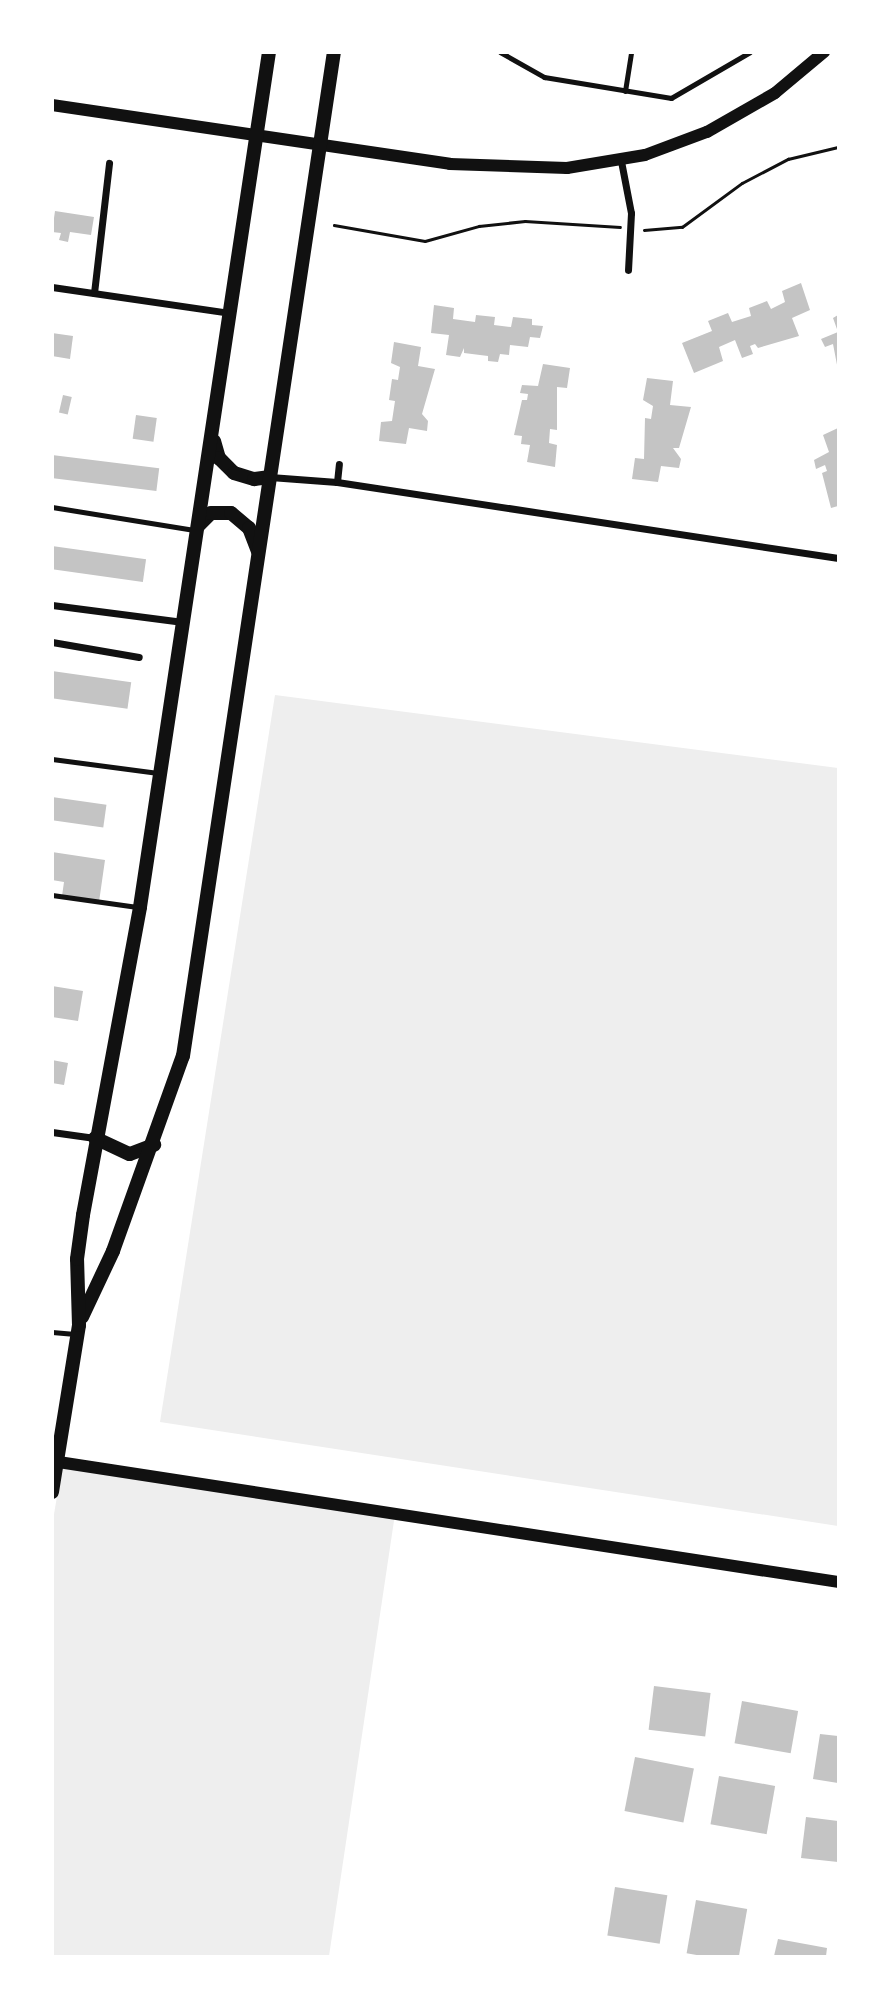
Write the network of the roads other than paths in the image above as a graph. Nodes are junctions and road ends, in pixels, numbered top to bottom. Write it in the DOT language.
graph roads {
  1 [pos="269,52"];
  2 [pos="334,52"];
  3 [pos="500,52"];
  4 [pos="631,52"];
  5 [pos="750,52"];
  6 [pos="824,52"];
  7 [pos="625,91"];
  8 [pos="52,105"];
  9 [pos="256,138"];
  10 [pos="321,145"];
  11 [pos="621,161"];
  12 [pos="109,163"];
  13 [pos="628,270"];
  14 [pos="52,287"];
  15 [pos="94,293"];
  16 [pos="231,313"];
  17 [pos="212,436"];
  18 [pos="339,464"];
  19 [pos="270,477"];
  20 [pos="337,482"];
  21 [pos="52,507"];
  22 [pos="198,528"];
  23 [pos="259,556"];
  24 [pos="838,558"];
  25 [pos="52,605"];
  26 [pos="184,622"];
  27 [pos="52,642"];
  28 [pos="139,657"];
  29 [pos="52,759"];
  30 [pos="161,774"];
  31 [pos="52,895"];
  32 [pos="140,907"];
  33 [pos="52,1132"];
  34 [pos="95,1138"];
  35 [pos="154,1145"];
  36 [pos="78,1330"];
  37 [pos="52,1332"];
  38 [pos="55,1461"];
  39 [pos="52,1492"];
  40 [pos="838,1582"];
  1 -- 9 [label="main road"];
  2 -- 10 [label="main road"];
  3 -- 7 [label="lane"];
  4 -- 7 [label="lane"];
  5 -- 7 [label="lane"];
  6 -- 11 [label="street"];
  8 -- 9 [label="street"];
  9 -- 10 [label="street"];
  9 -- 16 [label="main road"];
  10 -- 11 [label="street"];
  10 -- 19 [label="main road"];
  11 -- 13 [label="street"];
  12 -- 15 [label="street"];
  14 -- 15 [label="street"];
  15 -- 16 [label="street"];
  16 -- 17 [label="main road"];
  17 -- 19 [label="main road"];
  17 -- 22 [label="main road"];
  18 -- 20 [label="street"];
  19 -- 20 [label="street"];
  19 -- 23 [label="main road"];
  20 -- 24 [label="street"];
  21 -- 22 [label="lane"];
  22 -- 23 [label="main road"];
  22 -- 26 [label="main road"];
  23 -- 35 [label="main road"];
  25 -- 26 [label="street"];
  26 -- 30 [label="main road"];
  27 -- 28 [label="street"];
  29 -- 30 [label="lane"];
  30 -- 32 [label="main road"];
  31 -- 32 [label="lane"];
  32 -- 34 [label="main road"];
  33 -- 34 [label="street"];
  34 -- 35 [label="main road"];
  34 -- 36 [label="main road"];
  35 -- 36 [label="main road"];
  36 -- 37 [label="lane"];
  36 -- 38 [label="main road"];
  38 -- 39 [label="main road"];
  38 -- 40 [label="street"];
}
